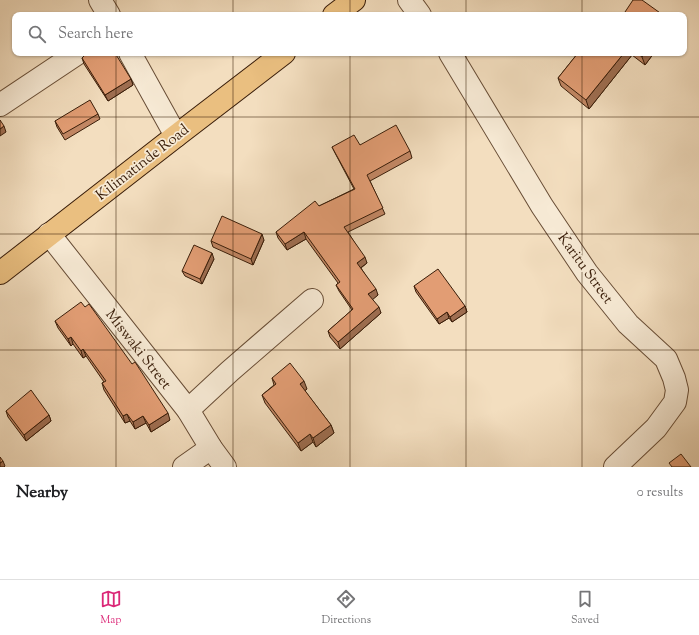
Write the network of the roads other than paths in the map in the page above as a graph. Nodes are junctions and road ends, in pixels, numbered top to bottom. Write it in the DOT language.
graph roads {
  1 [pos="100,0"];
  2 [pos="354,0"];
  3 [pos="409,0"];
  4 [pos="107,12"];
  5 [pos="338,12"];
  6 [pos="418,12"];
  7 [pos="74,56"];
  8 [pos="132,56"];
  9 [pos="280,56"];
  10 [pos="452,56"];
  11 [pos="0,105"];
  12 [pos="176,136"];
  13 [pos="49,234"];
  14 [pos="0,273"];
  15 [pos="312,300"];
  16 [pos="188,410"];
  17 [pos="211,448"];
  18 [pos="184,467"];
  19 [pos="225,467"];
  20 [pos="615,467"];
  1 -- 4 [label="street"];
  2 -- 5 [label="main road"];
  3 -- 6 [label="street"];
  7 -- 11 [label="street"];
  8 -- 12 [label="street"];
  9 -- 12 [label="main road, Kilimatinde Road"];
  10 -- 20 [label="street, Karitu Street"];
  12 -- 13 [label="main road, Kilimatinde Road"];
  13 -- 14 [label="main road, Kilimatinde Road"];
  13 -- 16 [label="street, Miswaki Street"];
  15 -- 16 [label="street"];
  16 -- 17 [label="street, Miswaki Street"];
  17 -- 18 [label="street"];
  17 -- 19 [label="street, Miswaki Street"];
}
